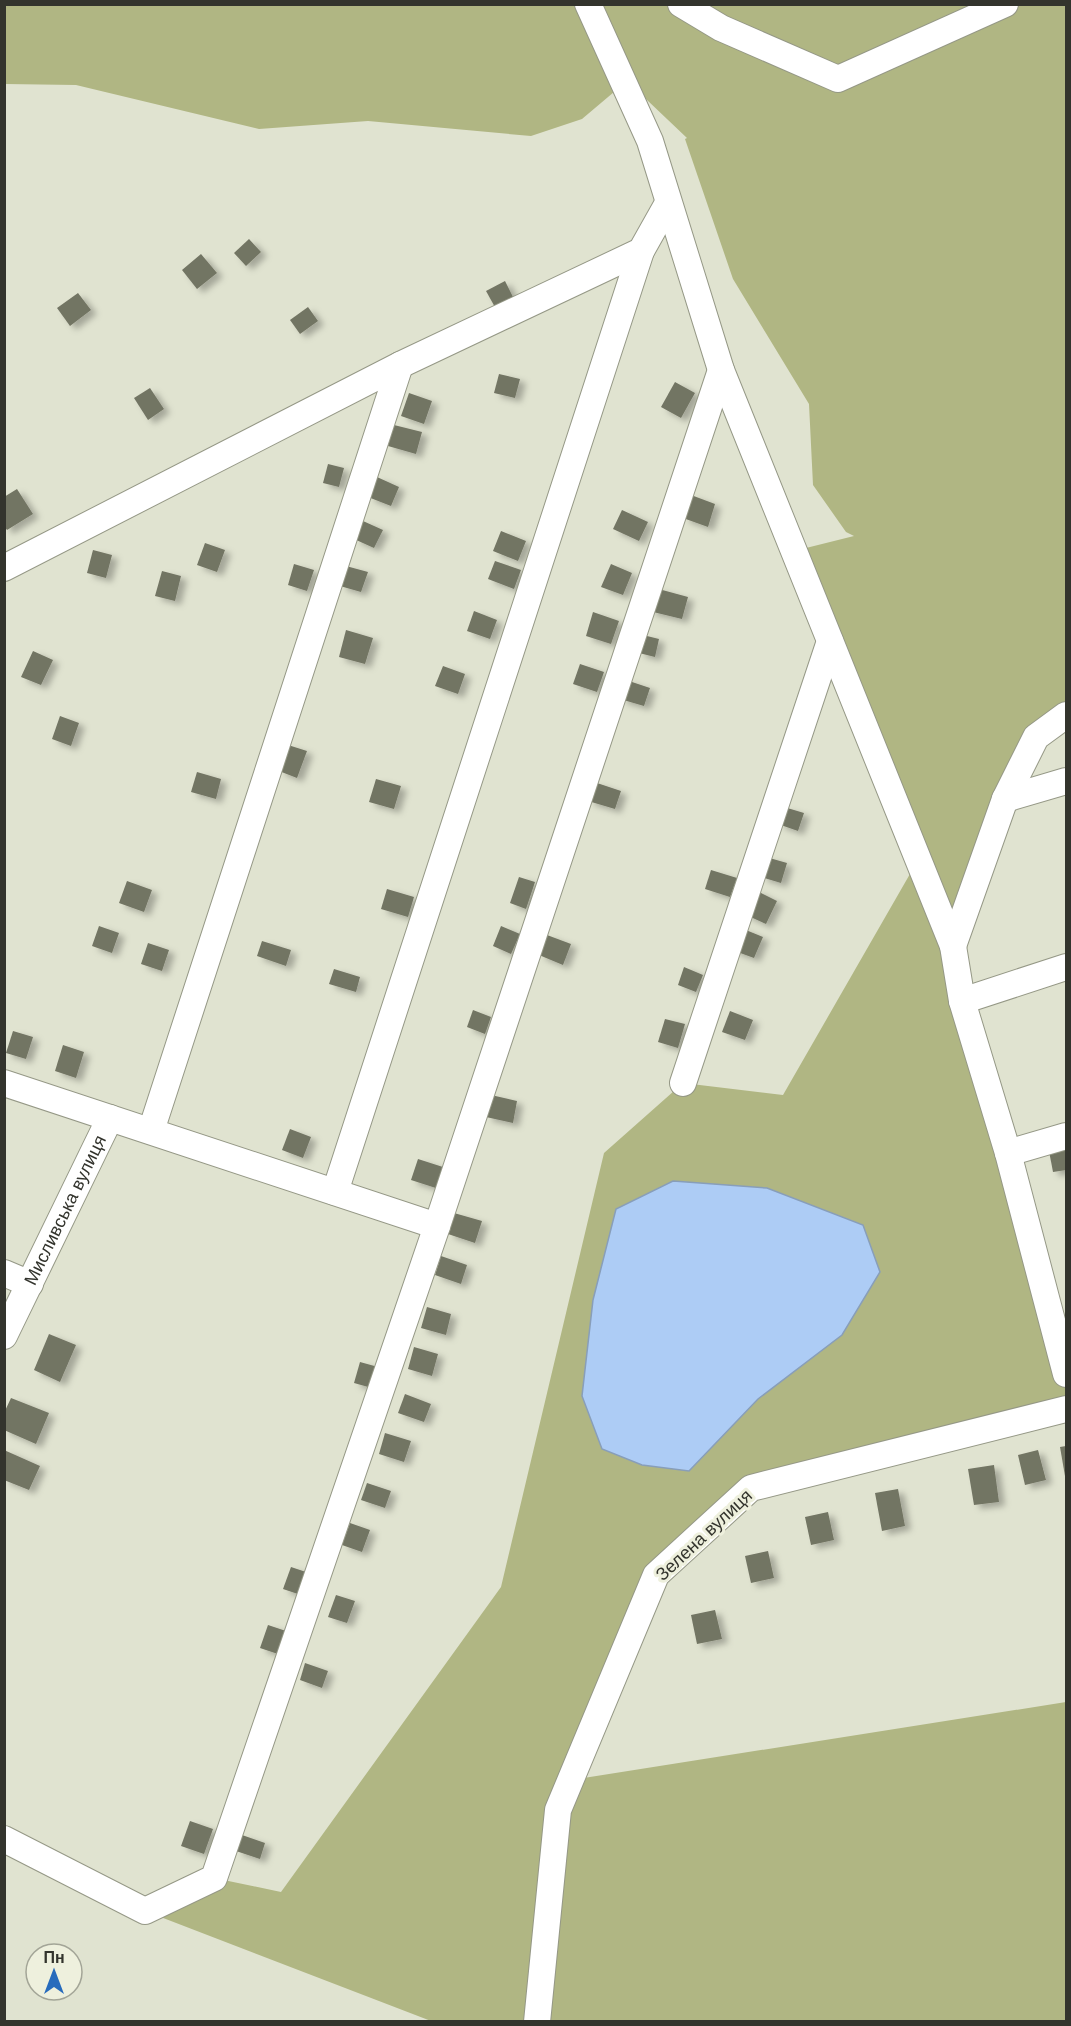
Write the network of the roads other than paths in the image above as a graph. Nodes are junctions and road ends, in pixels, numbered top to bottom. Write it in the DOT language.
graph roads {
  1 [pos="588,4"];
  2 [pos="681,4"];
  3 [pos="1005,4"];
  4 [pos="668,203"];
  5 [pos="641,251"];
  6 [pos="400,366"];
  7 [pos="720,370"];
  8 [pos="4,568"];
  9 [pos="830,641"];
  10 [pos="1066,715"];
  11 [pos="1066,782"];
  12 [pos="1005,799"];
  13 [pos="953,946"];
  14 [pos="1066,967"];
  15 [pos="962,1001"];
  16 [pos="4,1083"];
  17 [pos="683,1083"];
  18 [pos="110,1118"];
  19 [pos="151,1131"];
  20 [pos="1066,1137"];
  21 [pos="1008,1153"];
  22 [pos="335,1192"];
  23 [pos="437,1226"];
  24 [pos="4,1272"];
  25 [pos="30,1284"];
  26 [pos="4,1336"];
  27 [pos="1066,1374"];
  28 [pos="1066,1409"];
  29 [pos="4,1839"];
  30 [pos="537,2022"];
  1 -- 4 [label="street"];
  2 -- 3 [label="street"];
  4 -- 5 [label="street"];
  4 -- 7 [label="street"];
  5 -- 6 [label="street"];
  5 -- 22 [label="street"];
  6 -- 8 [label="street"];
  6 -- 19 [label="street"];
  7 -- 9 [label="street"];
  7 -- 23 [label="street"];
  9 -- 13 [label="street"];
  9 -- 17 [label="street"];
  10 -- 12 [label="street"];
  11 -- 12 [label="street"];
  12 -- 13 [label="street"];
  13 -- 15 [label="street"];
  14 -- 15 [label="street"];
  15 -- 21 [label="street"];
  16 -- 18 [label="street"];
  18 -- 19 [label="street"];
  18 -- 25 [label="street, Мисливська вулиця"];
  19 -- 22 [label="street"];
  20 -- 21 [label="street"];
  21 -- 27 [label="street"];
  22 -- 23 [label="street"];
  23 -- 29 [label="street"];
  24 -- 25 [label="street"];
  25 -- 26 [label="street, Мисливська вулиця"];
  28 -- 30 [label="street, Зелена вулиця"];
}
